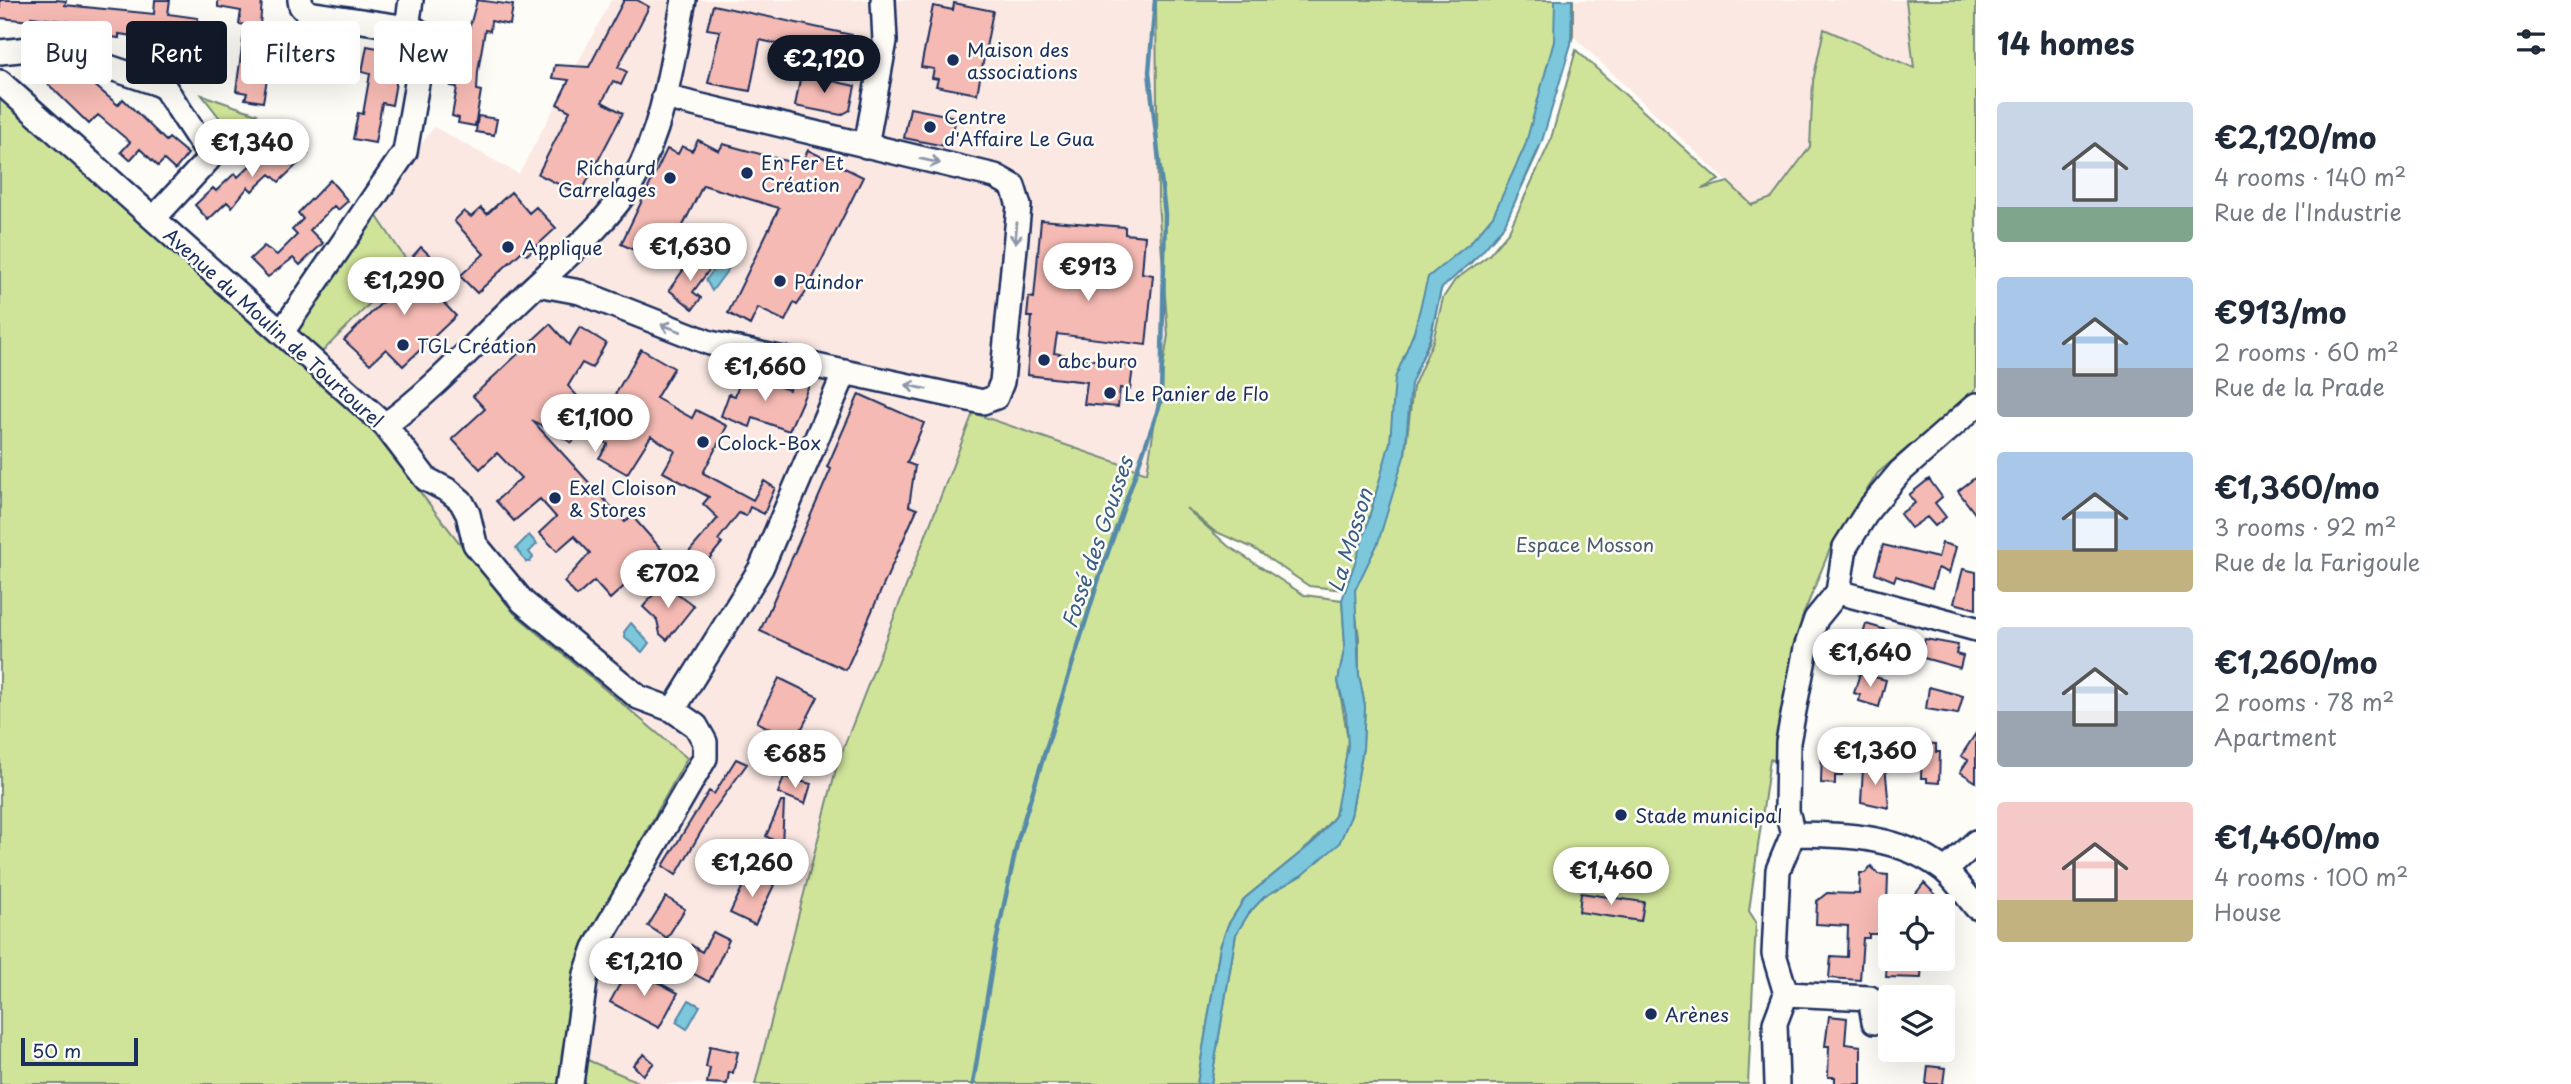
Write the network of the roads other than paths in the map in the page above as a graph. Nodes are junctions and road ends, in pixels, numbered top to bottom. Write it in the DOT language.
graph roads {
  1 [pos="411,0"];
  2 [pos="684,0"];
  3 [pos="883,0"];
  4 [pos="307,7"];
  5 [pos="377,21"];
  6 [pos="408,21"];
  7 [pos="0,52"];
  8 [pos="0,82"];
  9 [pos="417,84"];
  10 [pos="664,97"];
  11 [pos="866,146"];
  12 [pos="154,218"];
  13 [pos="565,257"];
  14 [pos="537,284"];
  15 [pos="580,292"];
  16 [pos="282,332"];
  17 [pos="845,372"];
  18 [pos="1976,405"];
  19 [pos="385,425"];
  20 [pos="1838,593"];
  21 [pos="1976,629"];
  22 [pos="673,710"];
  23 [pos="1793,834"];
  24 [pos="1976,842"];
  25 [pos="1945,871"];
  26 [pos="1976,907"];
  27 [pos="1786,994"];
  28 [pos="1874,1022"];
  29 [pos="570,1084"];
  30 [pos="1777,1084"];
  1 -- 6 [label="street"];
  2 -- 10 [label="street"];
  3 -- 11 [label="street"];
  4 -- 5 [label="street"];
  7 -- 12 [label="street"];
  8 -- 12 [label="street, Avenue du Moulin de Tourtourel"];
  9 -- 16 [label="street"];
  10 -- 11 [label="street"];
  10 -- 13 [label="street"];
  11 -- 17 [label="street, one-way"];
  12 -- 16 [label="street, Avenue du Moulin de Tourtourel"];
  13 -- 14 [label="street"];
  13 -- 15 [label="street"];
  14 -- 15 [label="street"];
  14 -- 19 [label="street"];
  17 -- 15 [label="street, one-way"];
  16 -- 19 [label="street, Avenue du Moulin de Tourtourel"];
  17 -- 22 [label="street"];
  18 -- 20 [label="street"];
  19 -- 22 [label="street, Avenue du Moulin de Tourtourel"];
  20 -- 21 [label="street"];
  20 -- 23 [label="street"];
  22 -- 29 [label="street, Avenue du Moulin de Tourtourel"];
  23 -- 25 [label="street"];
  23 -- 27 [label="street"];
  24 -- 25 [label="street"];
  25 -- 26 [label="street"];
  27 -- 28 [label="street"];
  27 -- 30 [label="street"];
}
